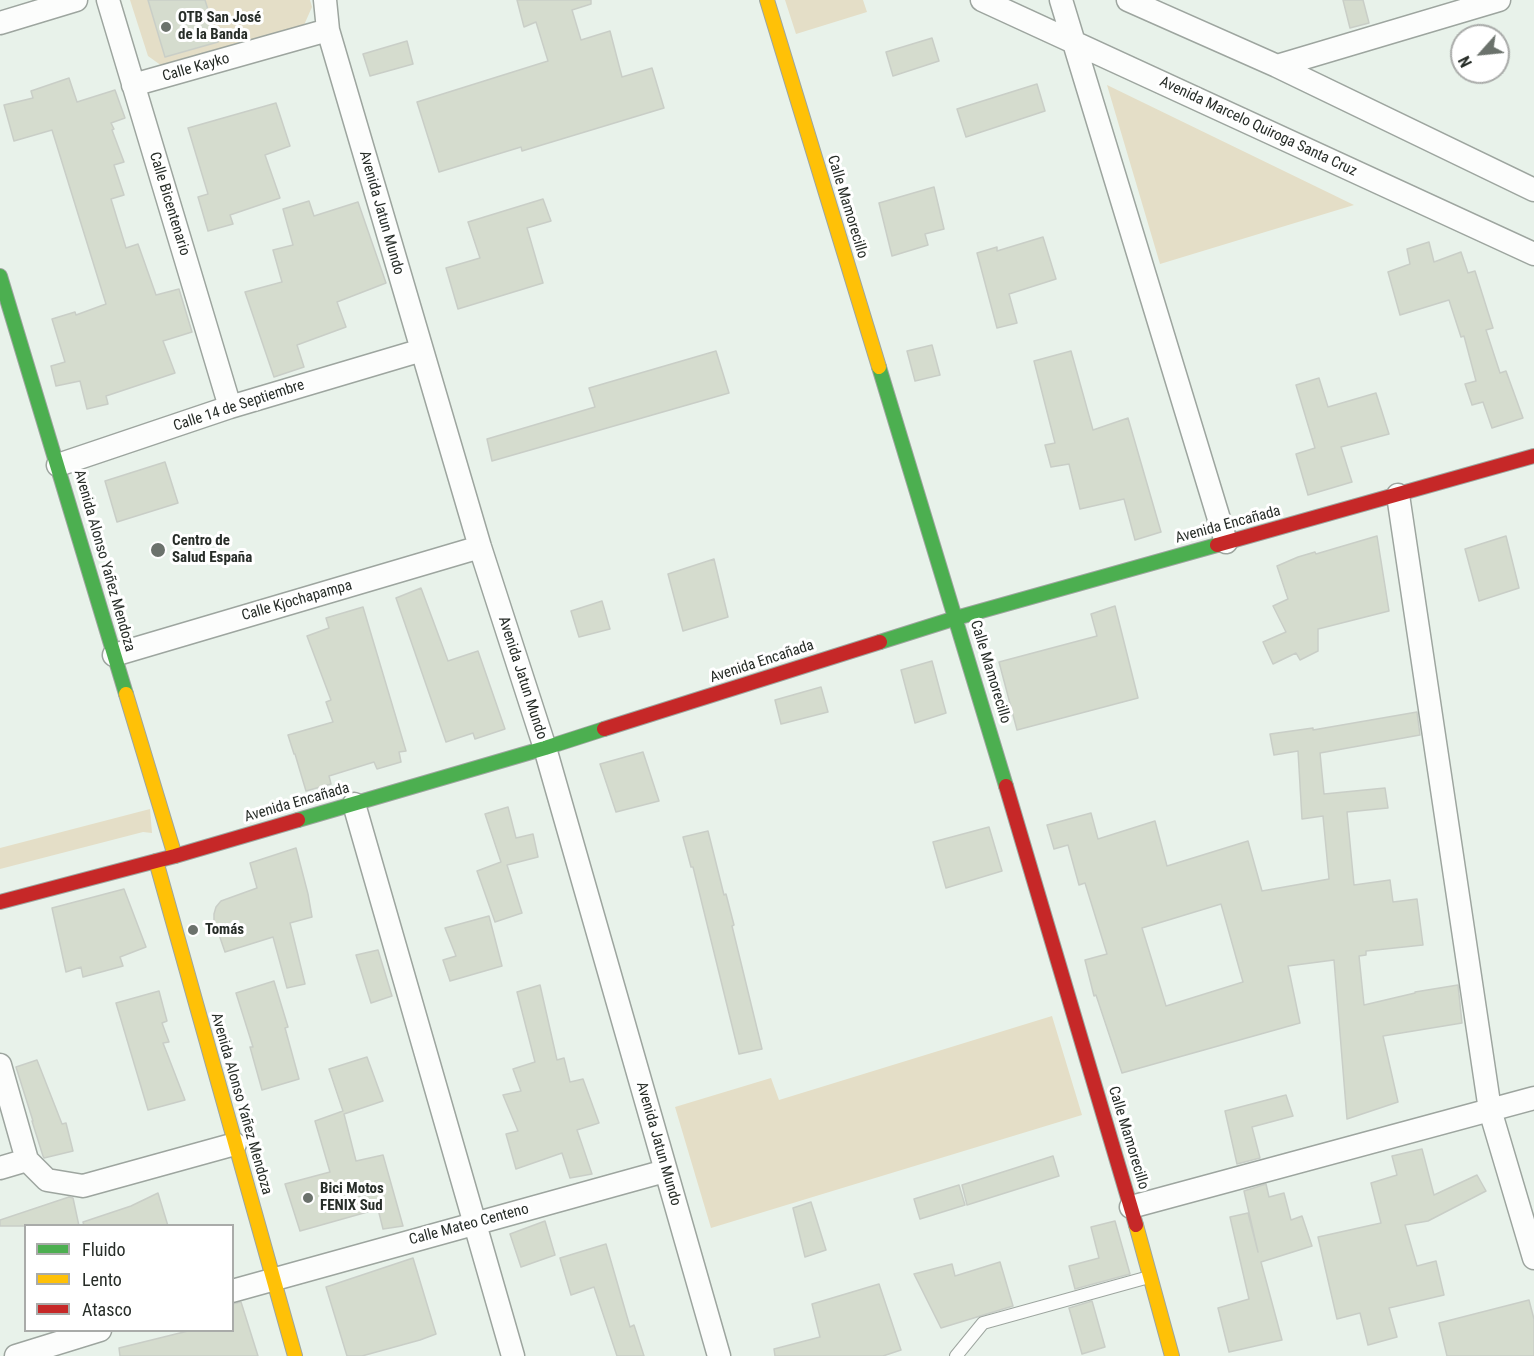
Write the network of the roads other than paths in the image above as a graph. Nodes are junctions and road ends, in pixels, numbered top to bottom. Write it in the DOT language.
graph roads {
  1 [pos="76,0"];
  2 [pos="108,0"];
  3 [pos="325,0"];
  4 [pos="766,0"];
  5 [pos="982,0"];
  6 [pos="1061,0"];
  7 [pos="1128,0"];
  8 [pos="1499,0"];
  9 [pos="0,23"];
  10 [pos="328,30"];
  11 [pos="1075,44"];
  12 [pos="1277,66"];
  13 [pos="133,85"];
  14 [pos="1534,190"];
  15 [pos="1534,254"];
  16 [pos="0,276"];
  17 [pos="422,350"];
  18 [pos="230,407"];
  19 [pos="1534,456"];
  20 [pos="58,465"];
  21 [pos="1398,495"];
  22 [pos="1226,542"];
  23 [pos="480,547"];
  24 [pos="956,618"];
  25 [pos="114,655"];
  26 [pos="545,748"];
  27 [pos="354,804"];
  28 [pos="175,856"];
  29 [pos="156,861"];
  30 [pos="0,903"];
  31 [pos="0,1065"];
  32 [pos="1534,1098"];
  33 [pos="1490,1110"];
  34 [pos="235,1144"];
  35 [pos="27,1160"];
  36 [pos="0,1168"];
  37 [pos="665,1171"];
  38 [pos="1131,1207"];
  39 [pos="474,1223"];
  40 [pos="1534,1258"];
  41 [pos="1151,1277"];
  42 [pos="273,1279"];
  43 [pos="234,1290"];
  44 [pos="94,1332"];
  45 [pos="16,1356"];
  46 [pos="295,1356"];
  47 [pos="513,1356"];
  48 [pos="719,1356"];
  49 [pos="956,1356"];
  50 [pos="1173,1356"];
  1 -- 9 [label="street"];
  2 -- 13 [label="street, Calle Bicentenario"];
  3 -- 10 [label="street, Avenida Jatun Mundo"];
  4 -- 24 [label="main road, Calle Mamorecillo"];
  5 -- 11 [label="street, Avenida Marcelo Quiroga Santa Cruz"];
  6 -- 11 [label="street"];
  7 -- 12 [label="street"];
  8 -- 12 [label="street"];
  10 -- 13 [label="street, Calle Kayko"];
  10 -- 17 [label="street, Avenida Jatun Mundo"];
  11 -- 15 [label="street, Avenida Marcelo Quiroga Santa Cruz"];
  11 -- 22 [label="street"];
  12 -- 14 [label="street"];
  13 -- 18 [label="street, Calle Bicentenario"];
  16 -- 20 [label="main road, Avenida Alonso Yañez Mendoza"];
  17 -- 18 [label="street, Calle 14 de Septiembre"];
  17 -- 23 [label="street, Avenida Jatun Mundo"];
  18 -- 20 [label="street, Calle 14 de Septiembre"];
  19 -- 21 [label="main road, Avenida Encañada"];
  20 -- 25 [label="main road, Avenida Alonso Yañez Mendoza"];
  21 -- 22 [label="main road, Avenida Encañada"];
  21 -- 33 [label="street"];
  22 -- 24 [label="main road, Avenida Encañada"];
  23 -- 25 [label="street, Calle Kjochapampa"];
  23 -- 26 [label="street, Avenida Jatun Mundo"];
  24 -- 26 [label="main road, Avenida Encañada"];
  24 -- 38 [label="main road, Calle Mamorecillo"];
  25 -- 28 [label="main road, Avenida Alonso Yañez Mendoza"];
  26 -- 27 [label="main road, Avenida Encañada"];
  26 -- 37 [label="street, Avenida Jatun Mundo"];
  27 -- 28 [label="main road, Avenida Encañada"];
  27 -- 39 [label="street"];
  28 -- 29 [label="main road, Avenida Encañada"];
  29 -- 30 [label="main road, Avenida Encañada"];
  29 -- 34 [label="main road, Avenida Alonso Yañez Mendoza"];
  31 -- 35 [label="street"];
  32 -- 33 [label="street"];
  33 -- 38 [label="street"];
  33 -- 40 [label="street"];
  34 -- 35 [label="street"];
  34 -- 42 [label="main road, Avenida Alonso Yañez Mendoza"];
  35 -- 36 [label="street"];
  37 -- 39 [label="street, Calle Mateo Centeno"];
  37 -- 48 [label="street, Avenida Jatun Mundo"];
  38 -- 41 [label="main road, Calle Mamorecillo"];
  39 -- 42 [label="street, Calle Mateo Centeno"];
  39 -- 47 [label="street"];
  41 -- 49 [label="lane"];
  41 -- 50 [label="main road, Calle Mamorecillo"];
  42 -- 43 [label="street, Calle Mateo Centeno"];
  42 -- 46 [label="main road, Avenida Alonso Yañez Mendoza"];
  44 -- 45 [label="street"];
}
